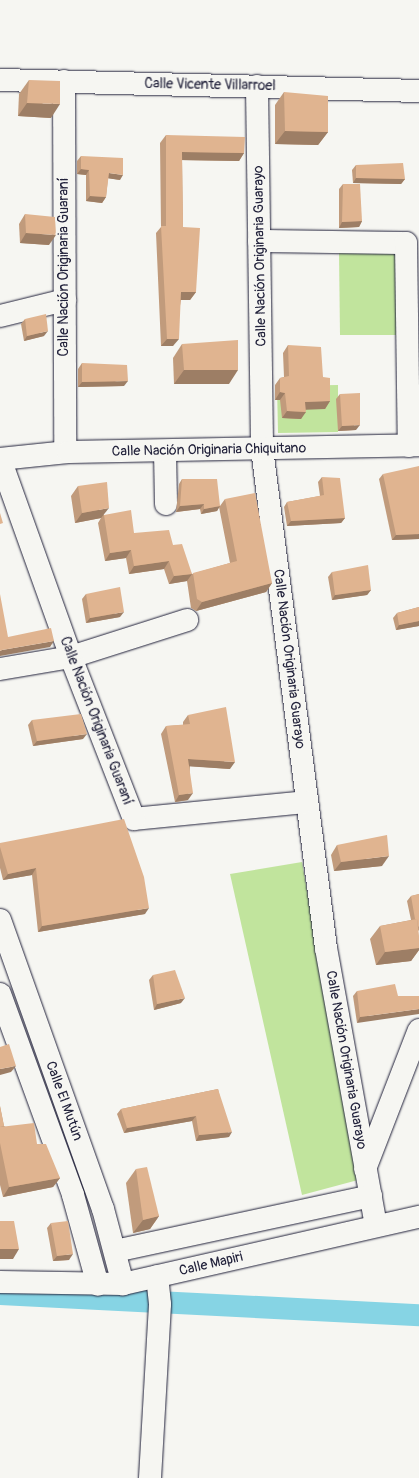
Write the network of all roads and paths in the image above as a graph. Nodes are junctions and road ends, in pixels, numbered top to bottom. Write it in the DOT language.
graph roads {
  1 [pos="0,80"];
  2 [pos="64,81"];
  3 [pos="257,86"];
  4 [pos="419,91"];
  5 [pos="259,241"];
  6 [pos="65,300"];
  7 [pos="0,316"];
  8 [pos="414,446"];
  9 [pos="262,449"];
  10 [pos="165,450"];
  11 [pos="65,452"];
  12 [pos="0,459"];
  13 [pos="166,504"];
  14 [pos="187,620"];
  15 [pos="71,657"];
  16 [pos="0,670"];
  17 [pos="307,802"];
  18 [pos="0,920"];
  19 [pos="0,994"];
  20 [pos="419,1030"];
  21 [pos="365,1170"];
  22 [pos="370,1196"];
  23 [pos="419,1217"];
  24 [pos="376,1226"];
  25 [pos="115,1251"];
  26 [pos="157,1276"];
  27 [pos="0,1282"];
  28 [pos="123,1284"];
  29 [pos="98,1285"];
  30 [pos="150,1478"];
  1 -- 2 [label="street, Calle Vicente Villarroel"];
  2 -- 3 [label="street, Calle Vicente Villarroel"];
  2 -- 6 [label="street, Calle Nación Originaria Guaraní"];
  3 -- 4 [label="street, Calle Vicente Villarroel"];
  3 -- 5 [label="street, Calle Nación Originaria Guarayo"];
  5 -- 8 [label="street"];
  5 -- 9 [label="street, Calle Nación Originaria Guarayo"];
  6 -- 7 [label="street"];
  6 -- 11 [label="street, Calle Nación Originaria Guaraní"];
  8 -- 9 [label="street, Calle Nación Originaria Chiquitano"];
  9 -- 10 [label="street, Calle Nación Originaria Chiquitano"];
  9 -- 17 [label="street, Calle Nación Originaria Guarayo"];
  10 -- 11 [label="street, Calle Nación Originaria Chiquitano"];
  10 -- 13 [label="street"];
  11 -- 12 [label="street, Calle Nación Originaria Chiquitano"];
  12 -- 15 [label="street, Calle Nación Originaria Guaraní"];
  14 -- 15 [label="street"];
  15 -- 16 [label="street"];
  15 -- 17 [label="street, Calle Nación Originaria Guaraní"];
  17 -- 21 [label="street, Calle Nación Originaria Guarayo"];
  18 -- 25 [label="street, Calle El Mutún"];
  19 -- 29 [label="street, Calle El Mutún"];
  20 -- 21 [label="street"];
  21 -- 22 [label="street, Calle Nación Originaria Guarayo"];
  22 -- 24 [label="street, Calle Nación Originaria Guarayo"];
  22 -- 25 [label="street"];
  23 -- 24 [label="street, Calle Mapiri"];
  24 -- 26 [label="street, Calle Mapiri"];
  25 -- 28 [label="street, Calle El Mutún"];
  26 -- 28 [label="street, Calle Mapiri"];
  26 -- 30 [label="street"];
  27 -- 29 [label="street, Calle Mapiri"];
  28 -- 29 [label="street, Calle Mapiri"];
}
